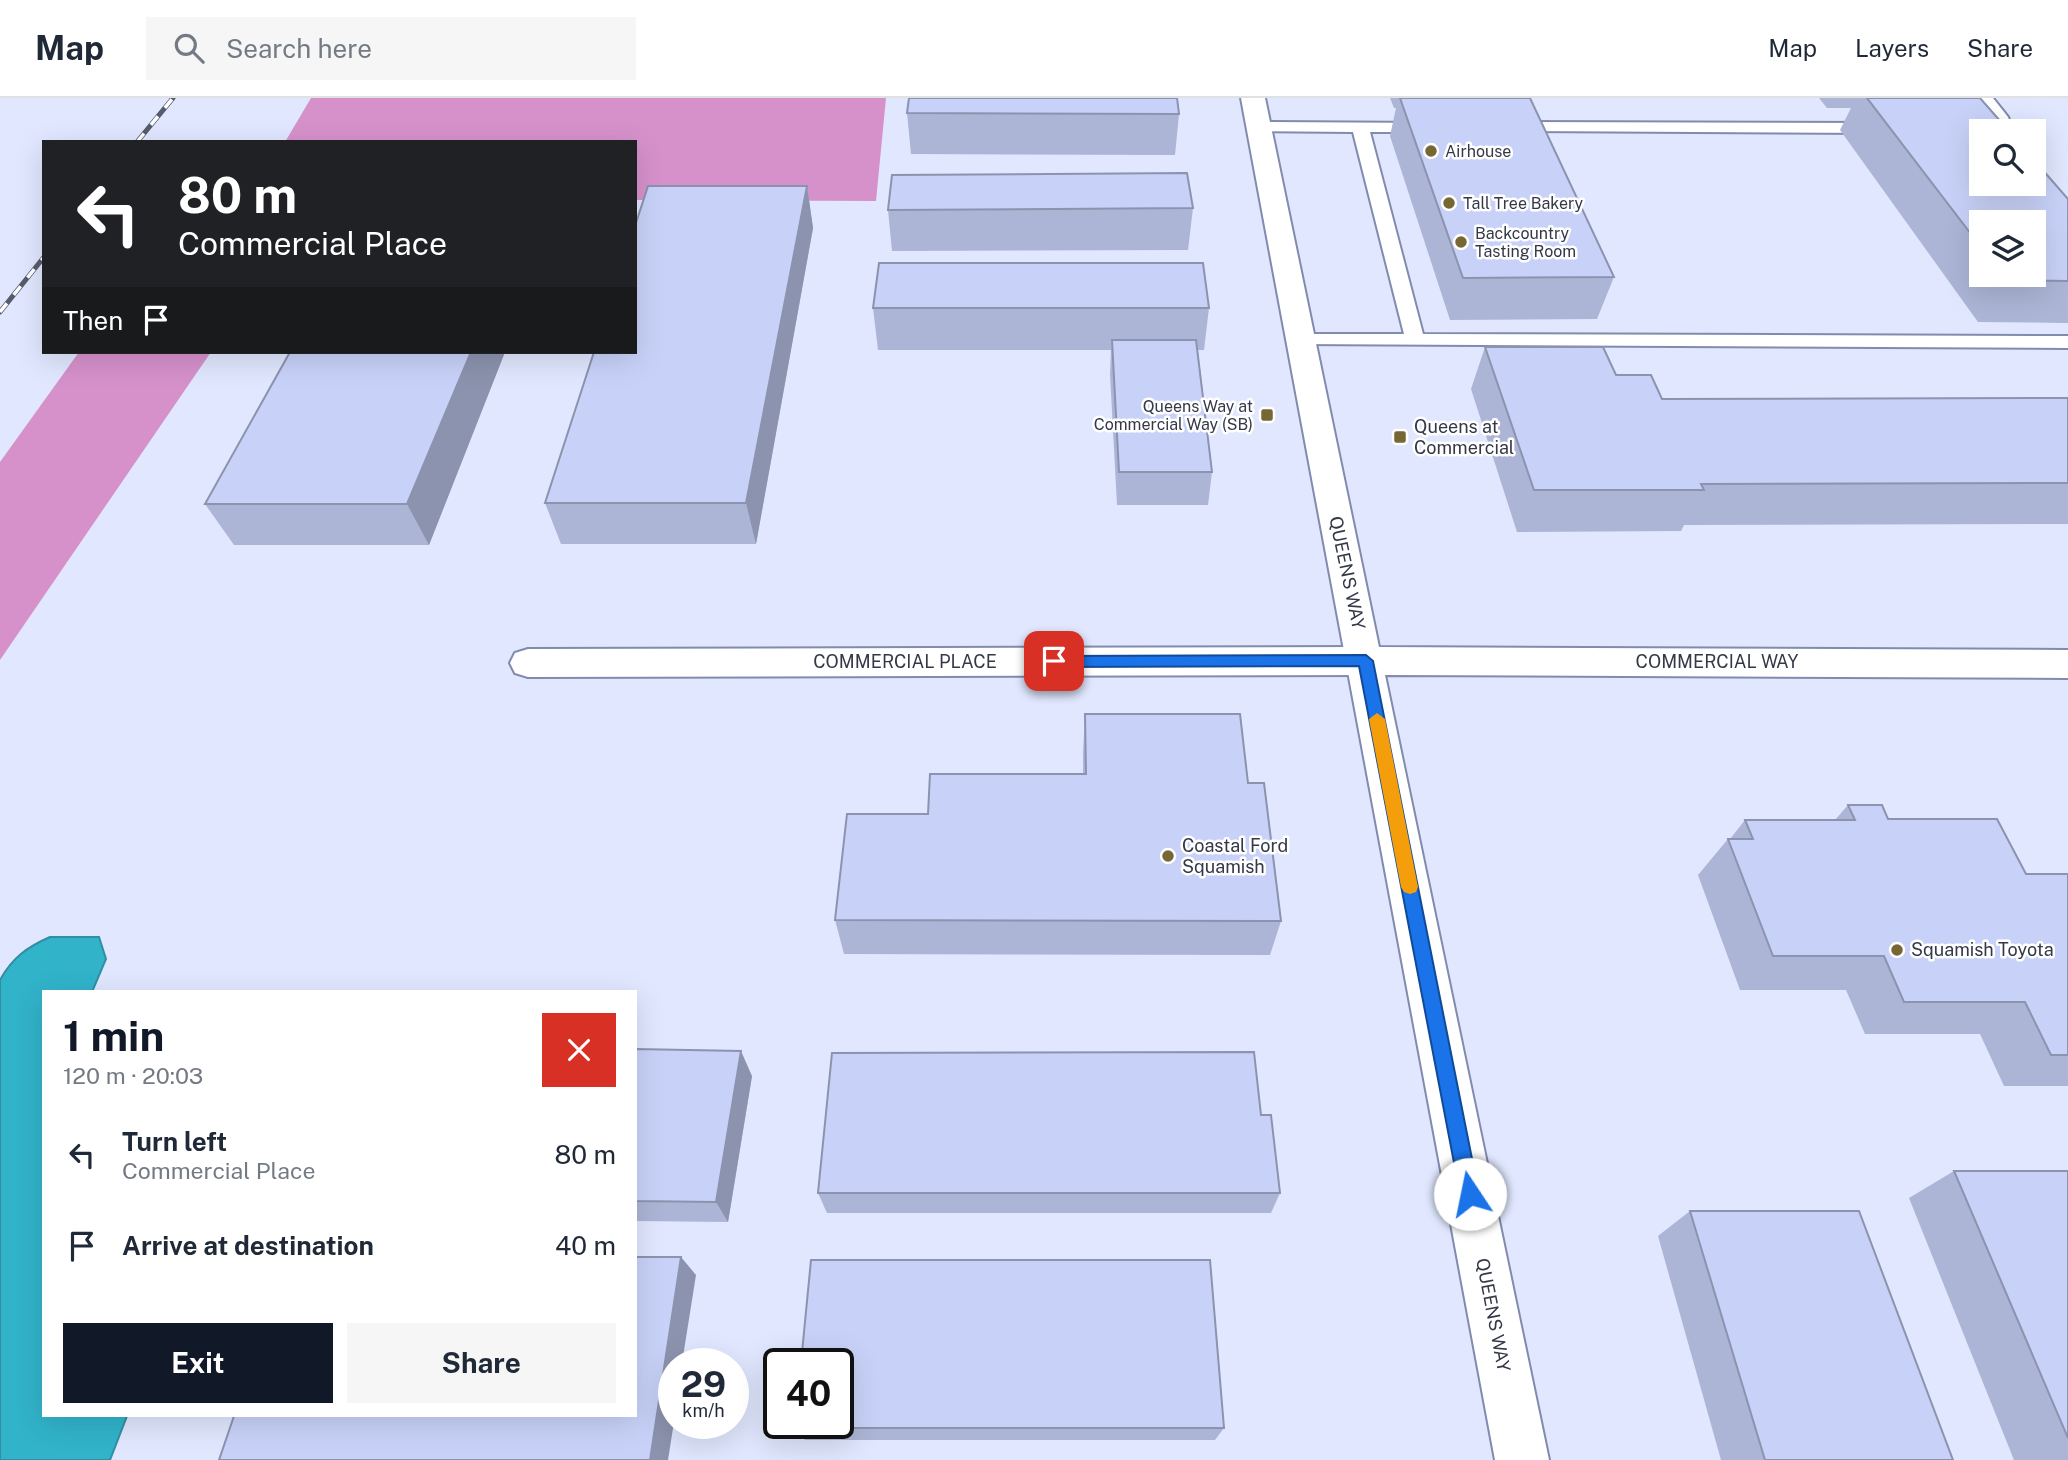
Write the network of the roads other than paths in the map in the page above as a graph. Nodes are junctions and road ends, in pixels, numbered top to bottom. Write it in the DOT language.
graph roads {
  1 [pos="1253,98"];
  2 [pos="1984,98"];
  3 [pos="2000,119"];
  4 [pos="1259,127"];
  5 [pos="1360,127"];
  6 [pos="1440,127"];
  7 [pos="1493,127"];
  8 [pos="1893,128"];
  9 [pos="1300,340"];
  10 [pos="1415,340"];
  11 [pos="2068,342"];
  12 [pos="1366,661"];
  13 [pos="528,663"];
  14 [pos="2068,664"];
  15 [pos="1522,1460"];
  1 -- 4 [label="street, QUEENS WAY"];
  2 -- 3 [label="lane"];
  4 -- 5 [label="lane"];
  4 -- 9 [label="street, QUEENS WAY"];
  5 -- 6 [label="lane"];
  5 -- 10 [label="lane"];
  7 -- 8 [label="lane"];
  9 -- 10 [label="lane"];
  9 -- 12 [label="street, QUEENS WAY"];
  10 -- 11 [label="lane"];
  12 -- 13 [label="street, COMMERCIAL PLACE"];
  12 -- 14 [label="street, COMMERCIAL WAY"];
  12 -- 15 [label="street, QUEENS WAY"];
}
